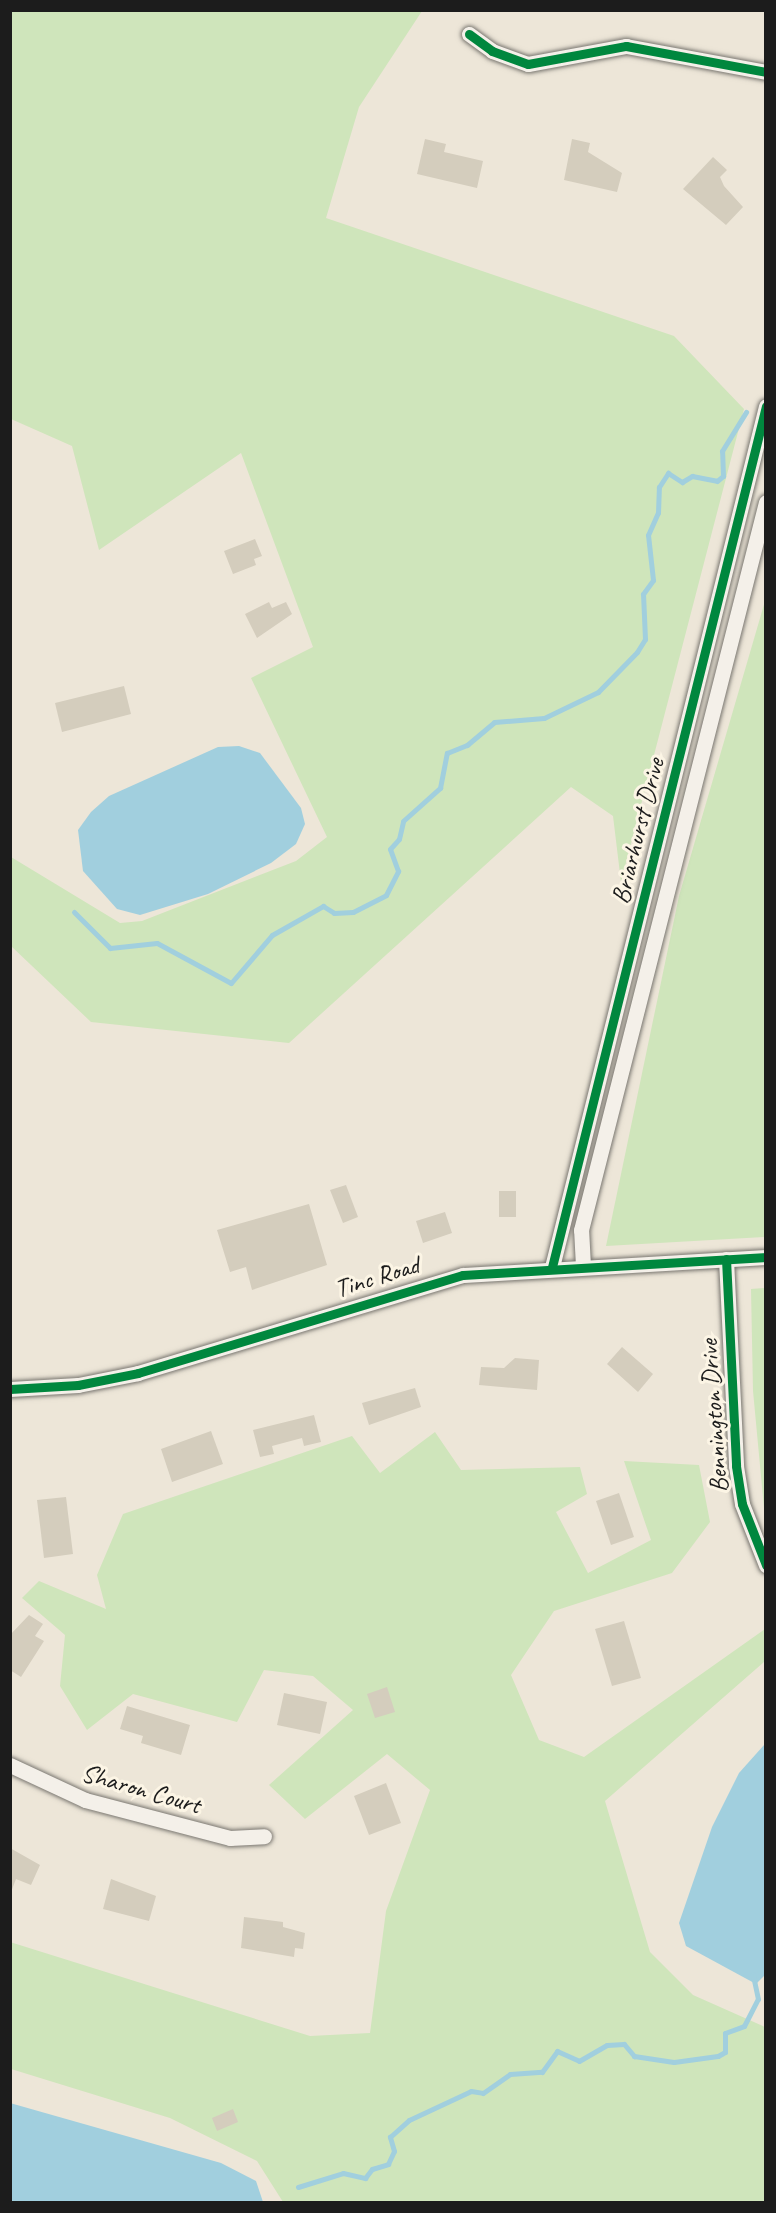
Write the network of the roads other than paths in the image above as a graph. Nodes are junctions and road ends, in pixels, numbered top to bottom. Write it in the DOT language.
graph roads {
  1 [pos="470,34"];
  2 [pos="765,72"];
  3 [pos="765,406"];
  4 [pos="765,502"];
  5 [pos="765,1257"];
  6 [pos="726,1260"];
  7 [pos="583,1266"];
  8 [pos="552,1267"];
  9 [pos="10,1389"];
  10 [pos="765,1565"];
  11 [pos="10,1765"];
  12 [pos="264,1836"];
  1 -- 2 [label="street"];
  3 -- 8 [label="street, Briarhurst Drive"];
  4 -- 7 [label="street, Briarhurst Drive"];
  5 -- 6 [label="street, Tinc Road"];
  6 -- 7 [label="street, Tinc Road"];
  6 -- 10 [label="street, Bennington Drive"];
  7 -- 8 [label="street, Tinc Road"];
  8 -- 9 [label="street, Tinc Road"];
  11 -- 12 [label="street, Sharon Court"];
}
